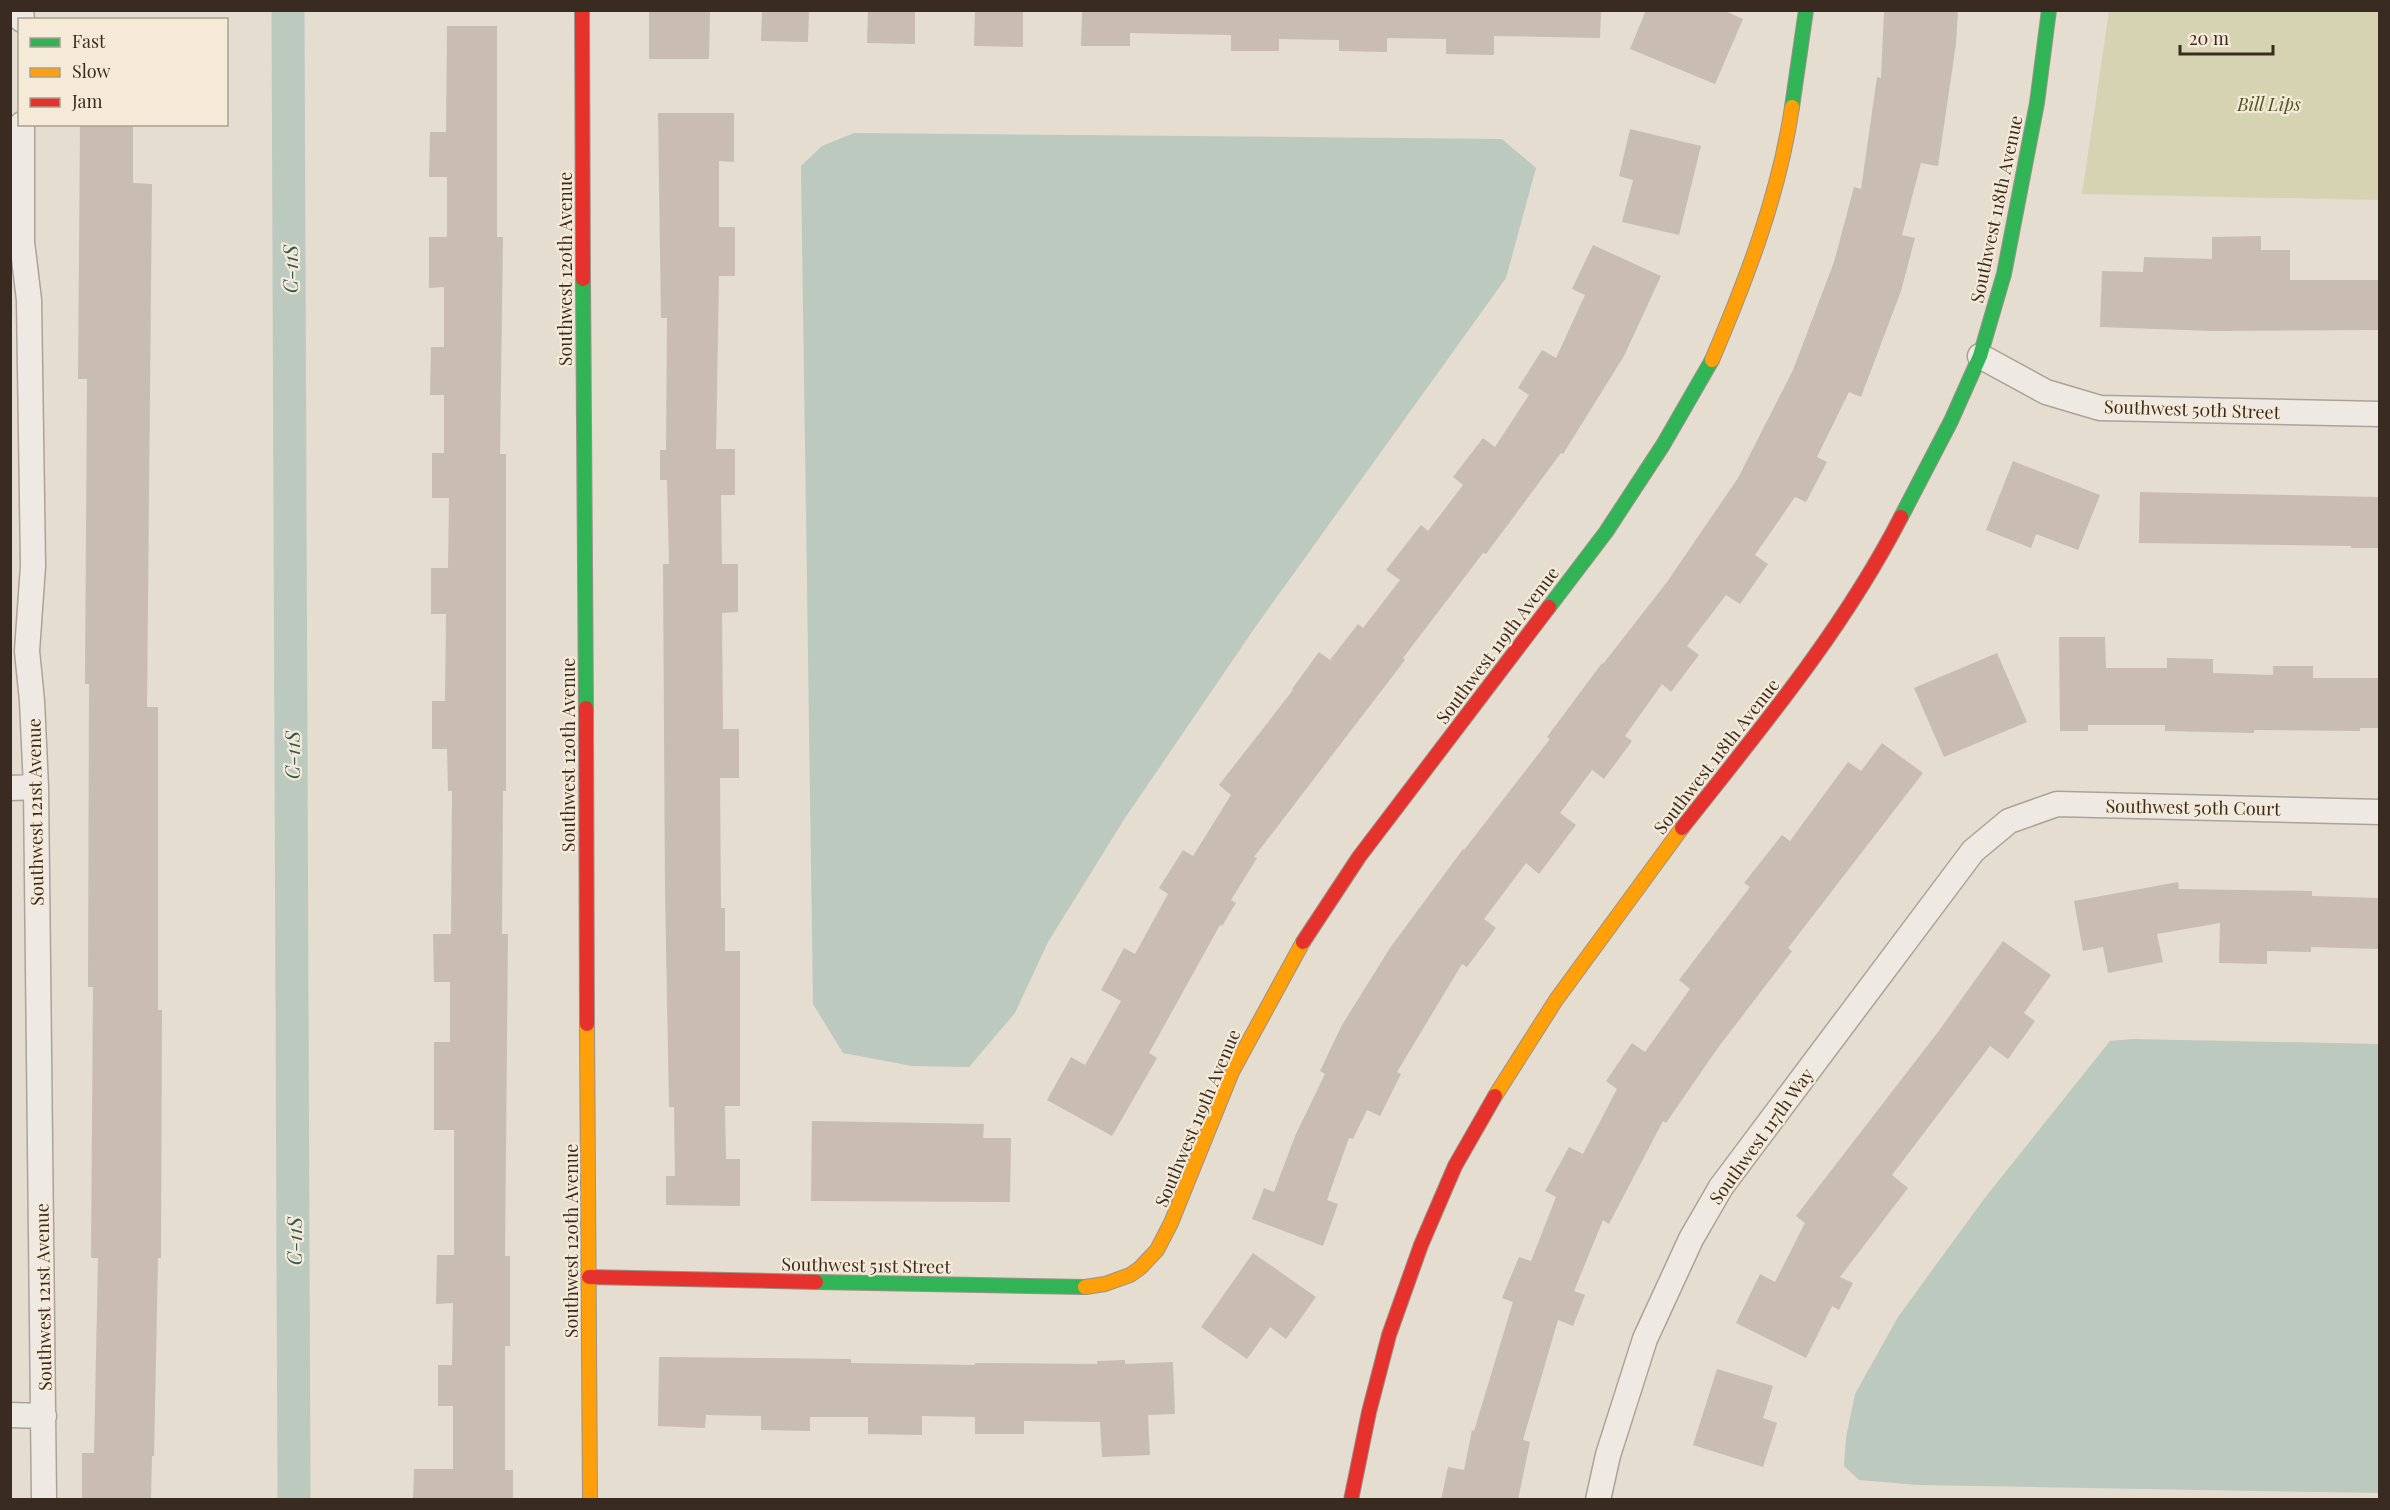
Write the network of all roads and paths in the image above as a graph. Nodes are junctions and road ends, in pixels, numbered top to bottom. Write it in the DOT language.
graph roads {
  1 [pos="582,10"];
  2 [pos="1806,10"];
  3 [pos="2049,10"];
  4 [pos="22,126"];
  5 [pos="16,242"];
  6 [pos="1980,356"];
  7 [pos="2379,414"];
  8 [pos="22,518"];
  9 [pos="36,787"];
  10 [pos="10,788"];
  11 [pos="2379,812"];
  12 [pos="2009,820"];
  13 [pos="1140,1270"];
  14 [pos="589,1277"];
  15 [pos="10,1415"];
  16 [pos="44,1416"];
  17 [pos="44,1500"];
  18 [pos="590,1500"];
  19 [pos="1351,1500"];
  20 [pos="1598,1500"];
  1 -- 14 [label="street, Southwest 120th Avenue"];
  2 -- 13 [label="street, Southwest 119th Avenue"];
  3 -- 6 [label="street, Southwest 118th Avenue"];
  4 -- 5 [label="street, Southwest 121st Avenue"];
  5 -- 8 [label="street, Southwest 121st Avenue"];
  6 -- 7 [label="street, Southwest 50th Street"];
  6 -- 19 [label="street, Southwest 118th Avenue"];
  8 -- 9 [label="street, Southwest 121st Avenue"];
  9 -- 10 [label="street"];
  9 -- 16 [label="street, Southwest 121st Avenue"];
  11 -- 12 [label="street, Southwest 50th Court"];
  12 -- 20 [label="street, Southwest 117th Way"];
  13 -- 14 [label="street, Southwest 51st Street"];
  14 -- 18 [label="street, Southwest 120th Avenue"];
  15 -- 16 [label="street"];
  16 -- 17 [label="street, Southwest 121st Avenue"];
}
